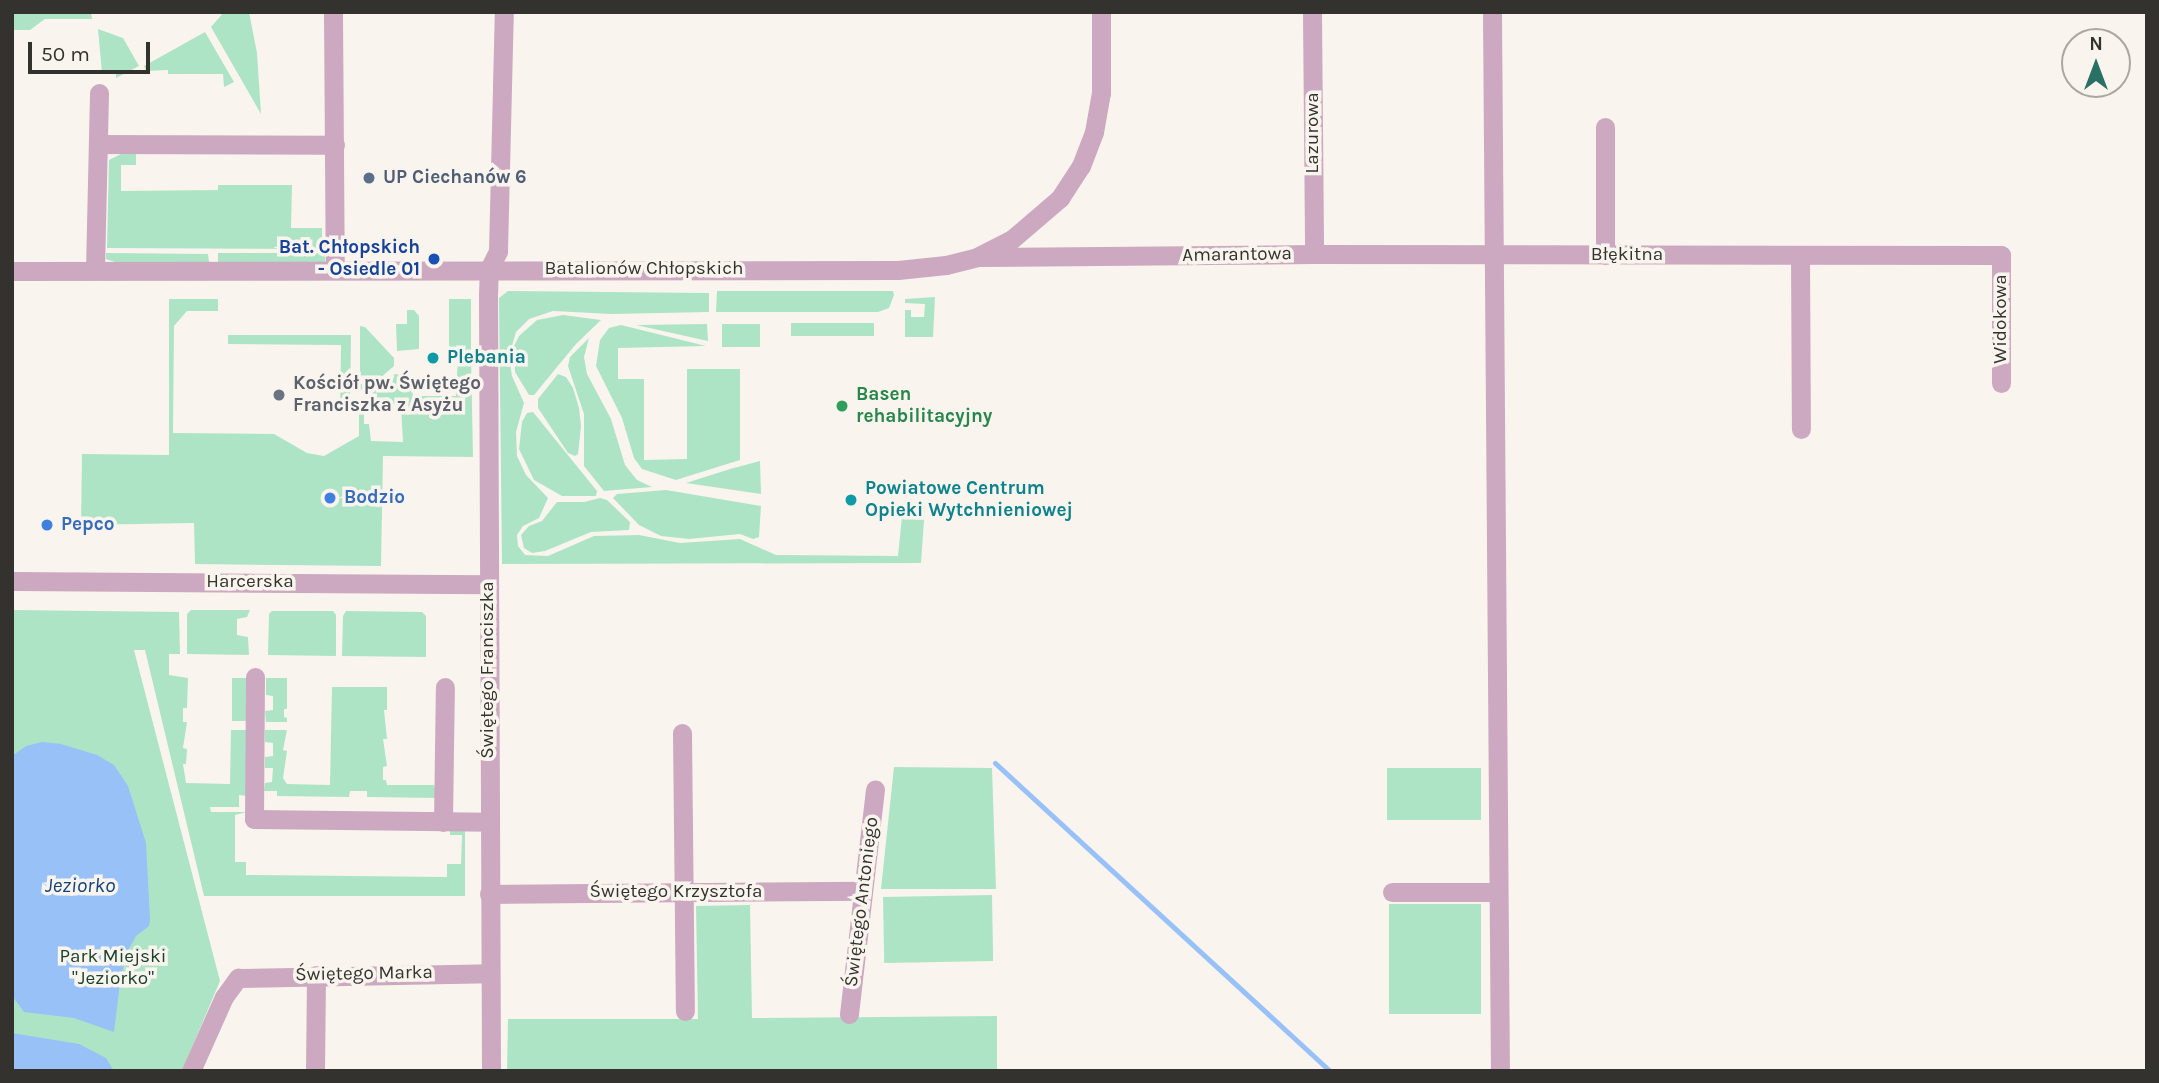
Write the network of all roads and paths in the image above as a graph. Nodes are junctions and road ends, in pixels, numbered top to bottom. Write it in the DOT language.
graph roads {
  1 [pos="332,12"];
  2 [pos="505,12"];
  3 [pos="1101,12"];
  4 [pos="1312,12"];
  5 [pos="1492,12"];
  6 [pos="99,93"];
  7 [pos="1605,127"];
  8 [pos="98,144"];
  9 [pos="335,145"];
  10 [pos="1314,254"];
  11 [pos="1496,255"];
  12 [pos="1605,255"];
  13 [pos="1800,255"];
  14 [pos="2001,255"];
  15 [pos="977,257"];
  16 [pos="489,269"];
  17 [pos="95,270"];
  18 [pos="335,270"];
  19 [pos="12,271"];
  20 [pos="2001,383"];
  21 [pos="1801,429"];
  22 [pos="12,581"];
  23 [pos="488,584"];
  24 [pos="255,677"];
  25 [pos="445,687"];
  26 [pos="682,733"];
  27 [pos="875,789"];
  28 [pos="443,822"];
  29 [pos="489,822"];
  30 [pos="863,891"];
  31 [pos="682,892"];
  32 [pos="1392,892"];
  33 [pos="1498,892"];
  34 [pos="489,894"];
  35 [pos="490,972"];
  36 [pos="316,975"];
  37 [pos="685,1010"];
  38 [pos="849,1014"];
  39 [pos="191,1071"];
  40 [pos="315,1071"];
  41 [pos="491,1071"];
  42 [pos="1500,1071"];
  1 -- 9 [label="street"];
  2 -- 16 [label="street, Świętego Franciszka"];
  3 -- 15 [label="street, Batalionów Chłopskich"];
  4 -- 10 [label="street, Lazurowa"];
  5 -- 11 [label="street"];
  6 -- 8 [label="street"];
  7 -- 12 [label="street"];
  8 -- 9 [label="street"];
  8 -- 17 [label="street"];
  9 -- 18 [label="street"];
  10 -- 11 [label="street, Amarantowa"];
  10 -- 15 [label="street, Amarantowa"];
  11 -- 12 [label="street, Błękitna"];
  11 -- 33 [label="street"];
  12 -- 13 [label="street, Błękitna"];
  13 -- 14 [label="street, Błękitna"];
  13 -- 21 [label="street"];
  14 -- 20 [label="street, Widokowa"];
  15 -- 16 [label="street, Batalionów Chłopskich"];
  16 -- 18 [label="street, Batalionów Chłopskich"];
  16 -- 23 [label="street, Świętego Franciszka"];
  17 -- 18 [label="street, Batalionów Chłopskich"];
  17 -- 19 [label="street, Batalionów Chłopskich"];
  22 -- 23 [label="street, Harcerska"];
  23 -- 29 [label="street, Świętego Franciszka"];
  24 -- 28 [label="street"];
  25 -- 28 [label="street"];
  26 -- 31 [label="street"];
  27 -- 30 [label="street, Świętego Antoniego"];
  28 -- 29 [label="street"];
  29 -- 34 [label="street, Świętego Franciszka"];
  30 -- 31 [label="street, Świętego Krzysztofa"];
  30 -- 38 [label="street, Świętego Antoniego"];
  31 -- 34 [label="street, Świętego Krzysztofa"];
  31 -- 37 [label="street"];
  32 -- 33 [label="street"];
  33 -- 42 [label="street"];
  34 -- 35 [label="street, Świętego Franciszka"];
  35 -- 36 [label="street, Świętego Marka"];
  35 -- 41 [label="street, Świętego Franciszka"];
  36 -- 39 [label="street, Świętego Marka"];
  36 -- 40 [label="street"];
}
